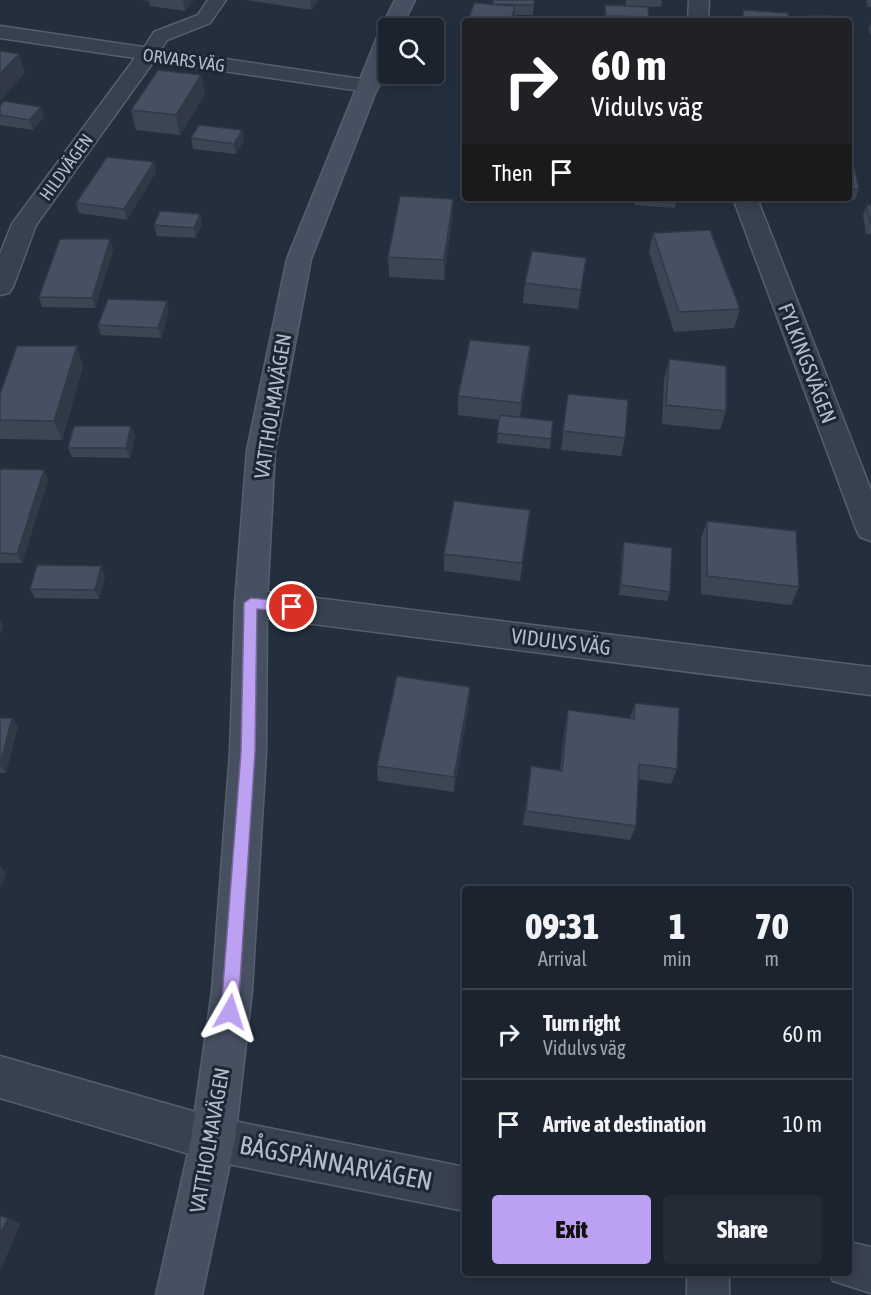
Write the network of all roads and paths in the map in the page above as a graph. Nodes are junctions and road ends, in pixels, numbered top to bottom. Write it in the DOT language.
graph roads {
  1 [pos="217,0"];
  2 [pos="405,0"];
  3 [pos="699,0"];
  4 [pos="396,18"];
  5 [pos="698,18"];
  6 [pos="0,32"];
  7 [pos="148,55"];
  8 [pos="378,62"];
  9 [pos="369,86"];
  10 [pos="746,201"];
  11 [pos="0,287"];
  12 [pos="871,529"];
  13 [pos="251,603"];
  14 [pos="871,681"];
  15 [pos="0,1077"];
  16 [pos="213,1139"];
  17 [pos="462,1188"];
  18 [pos="852,1266"];
  19 [pos="871,1270"];
  20 [pos="708,1276"];
  21 [pos="179,1295"];
  22 [pos="708,1295"];
  1 -- 7 [label="lane"];
  2 -- 4 [label="main road"];
  3 -- 5 [label="street"];
  6 -- 7 [label="street, ORVARS VÄG"];
  7 -- 9 [label="street, ORVARS VÄG"];
  7 -- 11 [label="street, HILDVÄGEN"];
  8 -- 9 [label="main road, VATTHOLMAVÄGEN"];
  9 -- 13 [label="main road, VATTHOLMAVÄGEN"];
  10 -- 12 [label="street, FYLKINGSVÄGEN"];
  13 -- 14 [label="street, VIDULVS VÄG"];
  13 -- 16 [label="main road, VATTHOLMAVÄGEN"];
  15 -- 16 [label="street, BÅGSPÄNNARVÄGEN"];
  16 -- 17 [label="street, BÅGSPÄNNARVÄGEN"];
  16 -- 21 [label="main road, VATTHOLMAVÄGEN"];
  18 -- 19 [label="street"];
  20 -- 22 [label="lane"];
}
